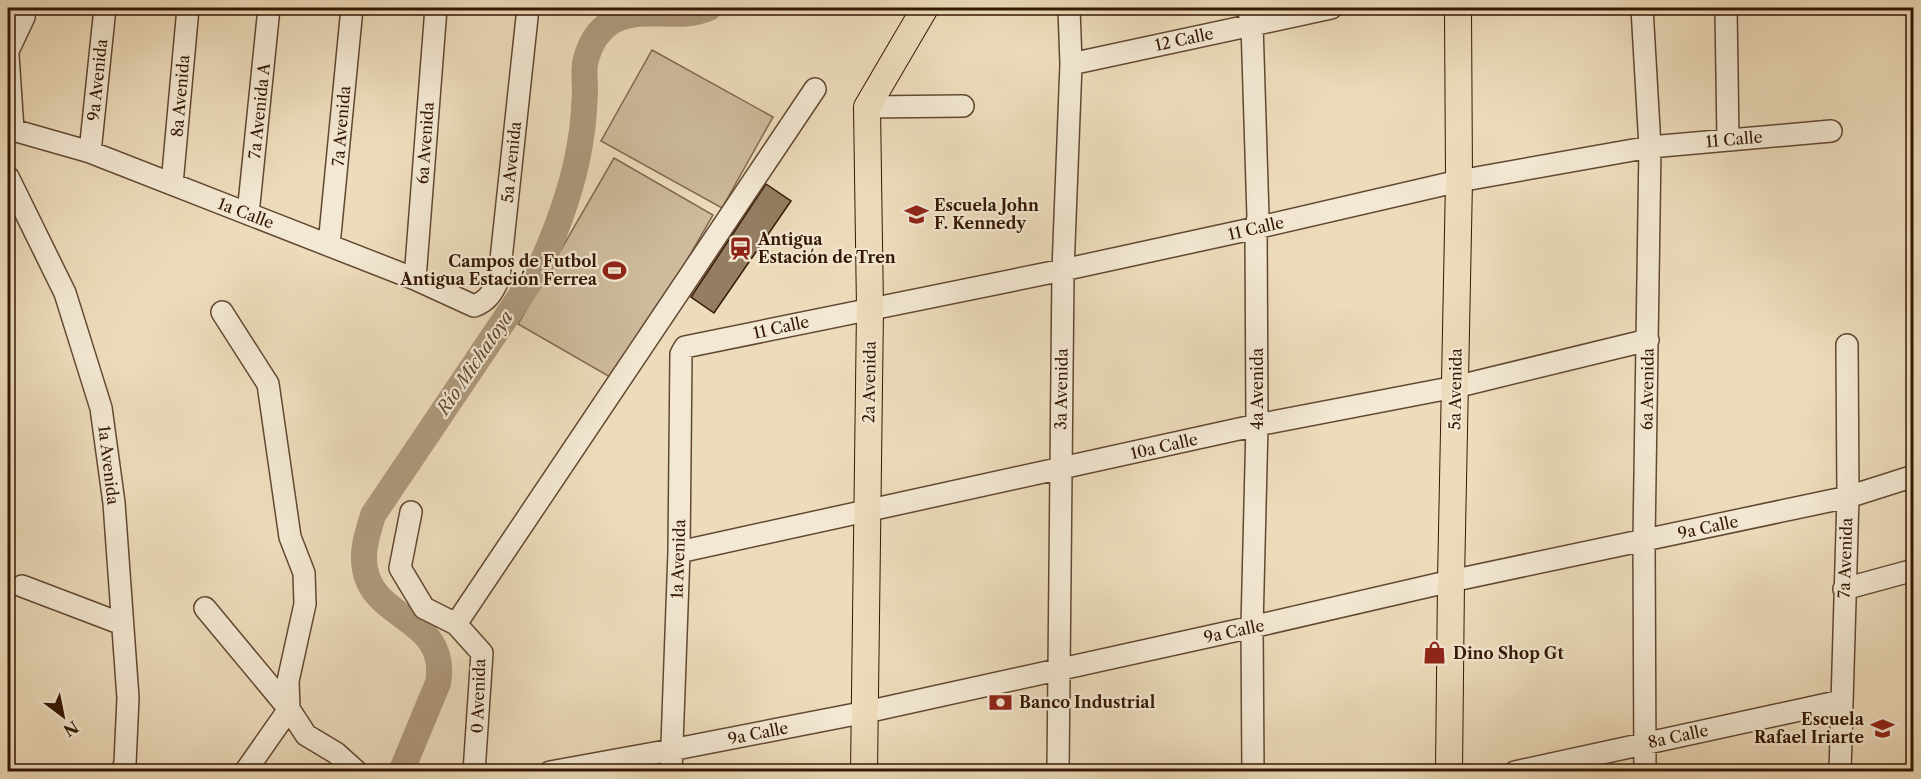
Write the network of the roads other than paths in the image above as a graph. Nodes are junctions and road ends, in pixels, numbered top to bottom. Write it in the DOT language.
graph roads {
  1 [pos="25,8"];
  2 [pos="105,8"];
  3 [pos="188,8"];
  4 [pos="269,8"];
  5 [pos="352,8"];
  6 [pos="436,8"];
  7 [pos="528,8"];
  8 [pos="925,8"];
  9 [pos="1069,8"];
  10 [pos="1331,8"];
  11 [pos="1458,8"];
  12 [pos="1642,8"];
  13 [pos="1726,8"];
  14 [pos="1250,16"];
  15 [pos="8,53"];
  16 [pos="1071,63"];
  17 [pos="815,89"];
  18 [pos="963,106"];
  19 [pos="867,107"];
  20 [pos="1831,130"];
  21 [pos="1728,140"];
  22 [pos="1650,147"];
  23 [pos="90,152"];
  24 [pos="8,177"];
  25 [pos="1459,181"];
  26 [pos="172,184"];
  27 [pos="248,214"];
  28 [pos="1256,228"];
  29 [pos="329,245"];
  30 [pos="1063,270"];
  31 [pos="415,279"];
  32 [pos="474,306"];
  33 [pos="870,309"];
  34 [pos="222,312"];
  35 [pos="1648,340"];
  36 [pos="1847,345"];
  37 [pos="685,347"];
  38 [pos="1455,387"];
  39 [pos="1257,424"];
  40 [pos="1060,469"];
  41 [pos="1914,476"];
  42 [pos="1848,497"];
  43 [pos="867,511"];
  44 [pos="411,512"];
  45 [pos="1644,541"];
  46 [pos="679,552"];
  47 [pos="1914,570"];
  48 [pos="1450,580"];
  49 [pos="22,586"];
  50 [pos="1844,589"];
  51 [pos="205,608"];
  52 [pos="122,624"];
  53 [pos="456,624"];
  54 [pos="1252,627"];
  55 [pos="1058,669"];
  56 [pos="1841,701"];
  57 [pos="289,709"];
  58 [pos="866,712"];
  59 [pos="1646,743"];
  60 [pos="671,750"];
  61 [pos="122,771"];
  62 [pos="245,771"];
  63 [pos="357,771"];
  64 [pos="474,771"];
  65 [pos="550,771"];
  66 [pos="671,771"];
  67 [pos="864,771"];
  68 [pos="1058,771"];
  69 [pos="1253,771"];
  70 [pos="1449,771"];
  71 [pos="1515,771"];
  72 [pos="1646,771"];
  73 [pos="1840,771"];
  1 -- 15 [label="street"];
  2 -- 23 [label="street, 9a Avenida"];
  3 -- 26 [label="street, 8a Avenida"];
  4 -- 27 [label="street, 7a Avenida A"];
  5 -- 29 [label="street, 7a Avenida"];
  6 -- 31 [label="street, 6a Avenida"];
  7 -- 32 [label="street, 5a Avenida"];
  8 -- 19 [label="main road"];
  9 -- 16 [label="street, 3a Avenida"];
  10 -- 14 [label="street, 12 Calle"];
  11 -- 25 [label="main road, 5a Avenida"];
  12 -- 22 [label="street, 6a Avenida"];
  13 -- 21 [label="street"];
  14 -- 16 [label="street, 12 Calle"];
  14 -- 28 [label="street, 4a Avenida"];
  15 -- 23 [label="street, 1a Calle"];
  16 -- 30 [label="street, 3a Avenida"];
  17 -- 53 [label="street"];
  18 -- 19 [label="street"];
  19 -- 33 [label="main road, 2a Avenida"];
  20 -- 21 [label="street, 11 Calle"];
  21 -- 22 [label="street, 11 Calle"];
  22 -- 25 [label="street, 11 Calle"];
  22 -- 35 [label="street, 6a Avenida"];
  23 -- 26 [label="street, 1a Calle"];
  24 -- 52 [label="street, 1a Avenida"];
  25 -- 28 [label="street, 11 Calle"];
  25 -- 38 [label="main road, 5a Avenida"];
  26 -- 27 [label="street, 1a Calle"];
  27 -- 29 [label="street, 1a Calle"];
  28 -- 30 [label="street, 11 Calle"];
  28 -- 39 [label="street, 4a Avenida"];
  29 -- 31 [label="street, 1a Calle"];
  30 -- 33 [label="street, 11 Calle"];
  30 -- 40 [label="street, 3a Avenida"];
  31 -- 32 [label="street, 1a Calle"];
  33 -- 37 [label="street, 11 Calle"];
  33 -- 43 [label="main road, 2a Avenida"];
  34 -- 57 [label="street"];
  35 -- 38 [label="street, 10a Calle"];
  35 -- 45 [label="street, 6a Avenida"];
  36 -- 42 [label="street, 7a Avenida"];
  37 -- 46 [label="street, 1a Avenida"];
  38 -- 39 [label="street, 10a Calle"];
  38 -- 48 [label="main road, 5a Avenida"];
  39 -- 40 [label="street, 10a Calle"];
  39 -- 54 [label="street, 4a Avenida"];
  40 -- 43 [label="street, 10a Calle"];
  40 -- 55 [label="street, 3a Avenida"];
  41 -- 42 [label="street, 9a Calle"];
  42 -- 45 [label="street, 9a Calle"];
  42 -- 50 [label="street, 7a Avenida"];
  43 -- 46 [label="street, 10a Calle"];
  43 -- 58 [label="main road, 2a Avenida"];
  44 -- 53 [label="street, 0 Avenida"];
  45 -- 48 [label="street, 9a Calle"];
  45 -- 59 [label="street, 6a Avenida"];
  46 -- 60 [label="street, 1a Avenida"];
  47 -- 50 [label="street"];
  48 -- 54 [label="street, 9a Calle"];
  48 -- 70 [label="main road, 5a Avenida"];
  49 -- 52 [label="street"];
  50 -- 56 [label="street, 7a Avenida"];
  51 -- 57 [label="street"];
  52 -- 61 [label="street, 1a Avenida"];
  53 -- 64 [label="street, 0 Avenida"];
  54 -- 55 [label="street, 9a Calle"];
  54 -- 69 [label="street, 4a Avenida"];
  55 -- 58 [label="street, 9a Calle"];
  55 -- 68 [label="street, 3a Avenida"];
  56 -- 59 [label="street, 8a Calle"];
  56 -- 73 [label="street, 7a Avenida"];
  57 -- 62 [label="street"];
  57 -- 63 [label="street"];
  58 -- 60 [label="street, 9a Calle"];
  58 -- 67 [label="main road, 2a Avenida"];
  59 -- 71 [label="street, 8a Calle"];
  59 -- 72 [label="street, 6a Avenida"];
  60 -- 65 [label="street, 9a Calle"];
  60 -- 66 [label="street, 1a Avenida"];
}
